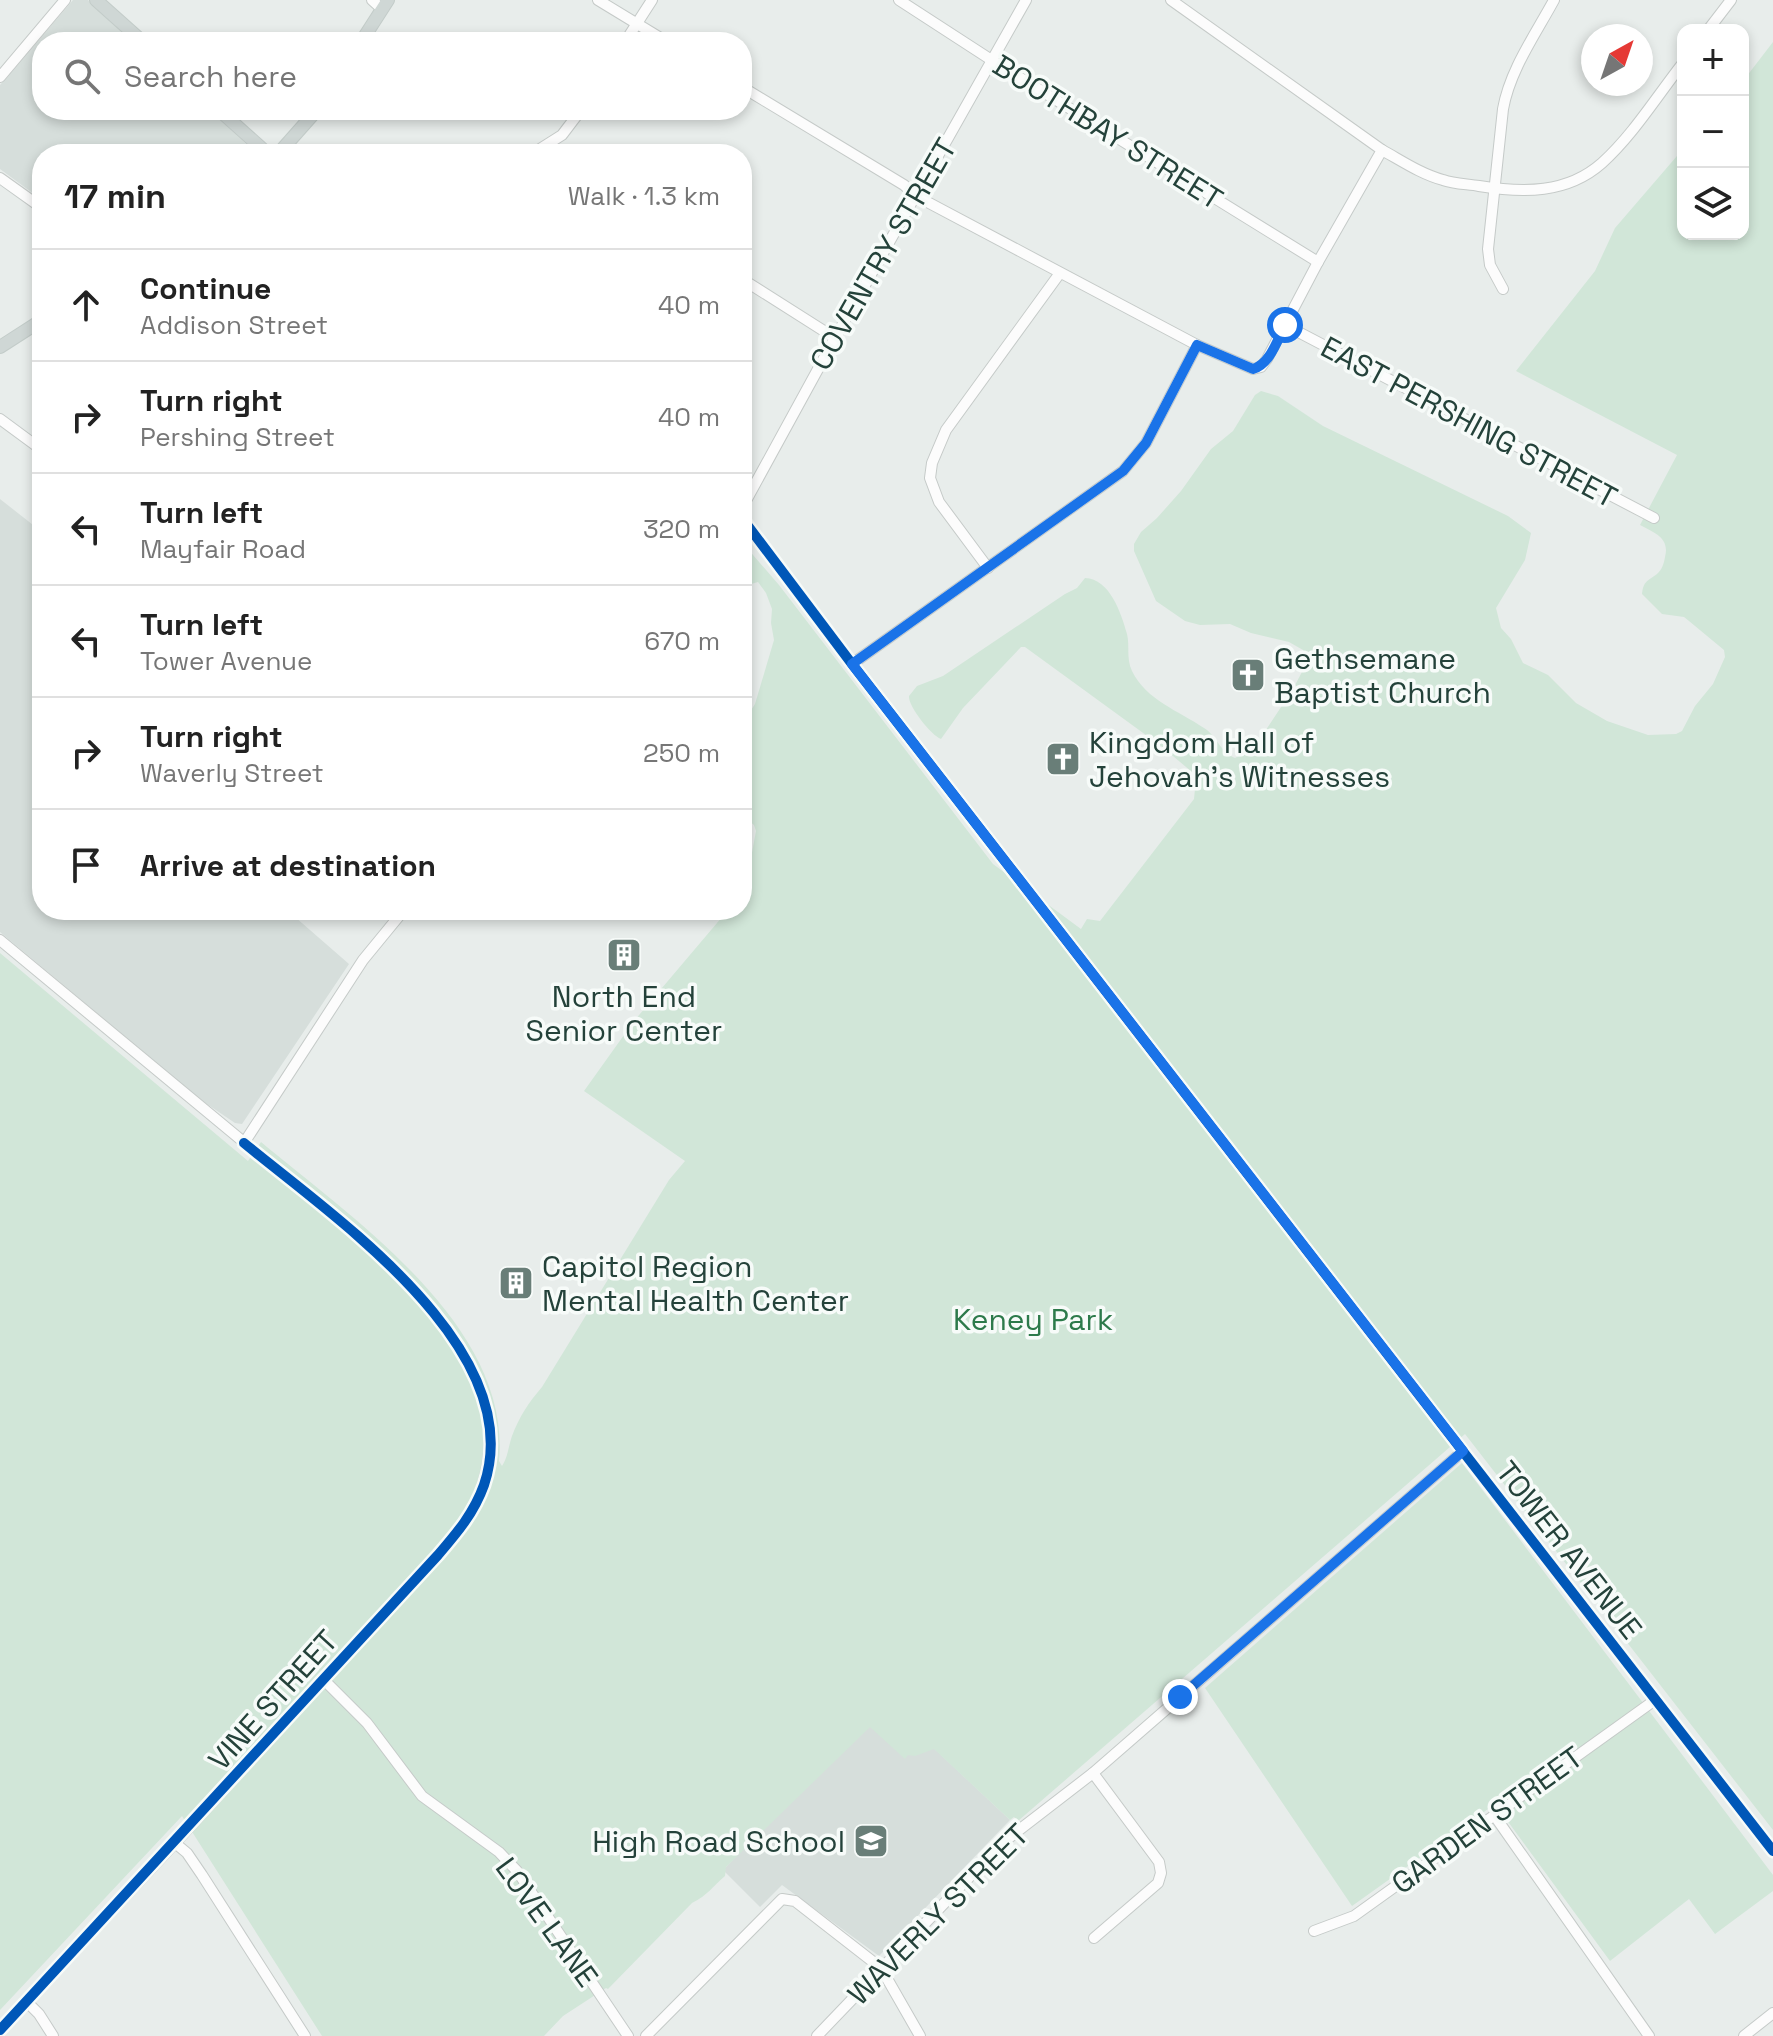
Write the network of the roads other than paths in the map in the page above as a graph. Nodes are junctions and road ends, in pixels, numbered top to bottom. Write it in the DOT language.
graph roads {
  1 [pos="65,0"];
  2 [pos="96,0"];
  3 [pos="372,0"];
  4 [pos="598,0"];
  5 [pos="652,0"];
  6 [pos="899,0"];
  7 [pos="1026,0"];
  8 [pos="1171,0"];
  9 [pos="1554,0"];
  10 [pos="1731,0"];
  11 [pos="385,5"];
  12 [pos="637,24"];
  13 [pos="1713,24"];
  14 [pos="38,32"];
  15 [pos="132,32"];
  16 [pos="367,32"];
  17 [pos="632,32"];
  18 [pos="650,32"];
  19 [pos="32,39"];
  20 [pos="993,61"];
  21 [pos="1677,71"];
  22 [pos="0,77"];
  23 [pos="752,93"];
  24 [pos="230,120"];
  25 [pos="308,120"];
  26 [pos="573,120"];
  27 [pos="257,144"];
  28 [pos="287,144"];
  29 [pos="550,144"];
  30 [pos="1382,150"];
  31 [pos="0,178"];
  32 [pos="1493,188"];
  33 [pos="916,196"];
  34 [pos="32,201"];
  35 [pos="1318,262"];
  36 [pos="1060,273"];
  37 [pos="752,285"];
  38 [pos="1503,289"];
  39 [pos="1285,325"];
  40 [pos="32,326"];
  41 [pos="835,338"];
  42 [pos="1197,345"];
  43 [pos="0,347"];
  44 [pos="0,419"];
  45 [pos="32,443"];
  46 [pos="752,490"];
  47 [pos="1654,518"];
  48 [pos="752,531"];
  49 [pos="988,568"];
  50 [pos="852,664"];
  51 [pos="396,920"];
  52 [pos="0,940"];
  53 [pos="244,1143"];
  54 [pos="1463,1451"];
  55 [pos="324,1680"];
  56 [pos="1655,1700"];
  57 [pos="1093,1773"];
  58 [pos="1494,1815"];
  59 [pos="175,1843"];
  60 [pos="1773,1851"];
  61 [pos="1314,1931"];
  62 [pos="1094,1938"];
  63 [pos="881,1968"];
  64 [pos="27,2002"];
  65 [pos="1773,2013"];
  66 [pos="0,2030"];
  67 [pos="53,2036"];
  68 [pos="305,2036"];
  69 [pos="628,2036"];
  70 [pos="646,2036"];
  71 [pos="817,2036"];
  72 [pos="920,2036"];
  73 [pos="1649,2036"];
  74 [pos="1744,2036"];
  1 -- 14 [label="street"];
  2 -- 15 [label="main road"];
  3 -- 11 [label="street"];
  4 -- 12 [label="street"];
  5 -- 12 [label="street"];
  6 -- 20 [label="street, BOOTHBAY STREET"];
  7 -- 20 [label="street, COVENTRY STREET"];
  8 -- 30 [label="street"];
  9 -- 32 [label="street"];
  10 -- 13 [label="street"];
  11 -- 16 [label="main road"];
  12 -- 17 [label="street"];
  12 -- 18 [label="street"];
  19 -- 22 [label="street"];
  20 -- 33 [label="street, COVENTRY STREET"];
  20 -- 35 [label="street, BOOTHBAY STREET"];
  21 -- 32 [label="street"];
  23 -- 33 [label="street"];
  24 -- 27 [label="main road"];
  25 -- 28 [label="main road"];
  26 -- 29 [label="street"];
  30 -- 32 [label="street"];
  30 -- 35 [label="street"];
  31 -- 34 [label="street"];
  32 -- 38 [label="street"];
  33 -- 36 [label="street"];
  33 -- 41 [label="street, COVENTRY STREET"];
  35 -- 39 [label="street"];
  36 -- 42 [label="street"];
  36 -- 49 [label="street"];
  37 -- 41 [label="street"];
  39 -- 42 [label="street"];
  39 -- 47 [label="street, EAST PERSHING STREET"];
  40 -- 43 [label="main road"];
  41 -- 46 [label="street, COVENTRY STREET"];
  42 -- 49 [label="street"];
  44 -- 45 [label="street"];
  48 -- 50 [label="main road, TOWER AVENUE"];
  49 -- 50 [label="street"];
  50 -- 54 [label="main road, TOWER AVENUE"];
  51 -- 53 [label="street"];
  52 -- 53 [label="street, VINE STREET"];
  53 -- 55 [label="street, VINE STREET"];
  54 -- 56 [label="main road, TOWER AVENUE"];
  54 -- 57 [label="street, WAVERLY STREET"];
  55 -- 59 [label="street, VINE STREET"];
  55 -- 69 [label="street, LOVE LANE"];
  56 -- 58 [label="street, GARDEN STREET"];
  56 -- 60 [label="main road, TOWER AVENUE"];
  57 -- 62 [label="street"];
  57 -- 63 [label="street, WAVERLY STREET"];
  58 -- 61 [label="street, GARDEN STREET"];
  58 -- 73 [label="street"];
  59 -- 64 [label="street, VINE STREET"];
  59 -- 68 [label="street"];
  63 -- 70 [label="street"];
  63 -- 71 [label="street, WAVERLY STREET"];
  63 -- 72 [label="street"];
  64 -- 66 [label="street, VINE STREET"];
  64 -- 67 [label="street"];
  65 -- 74 [label="street"];
}
